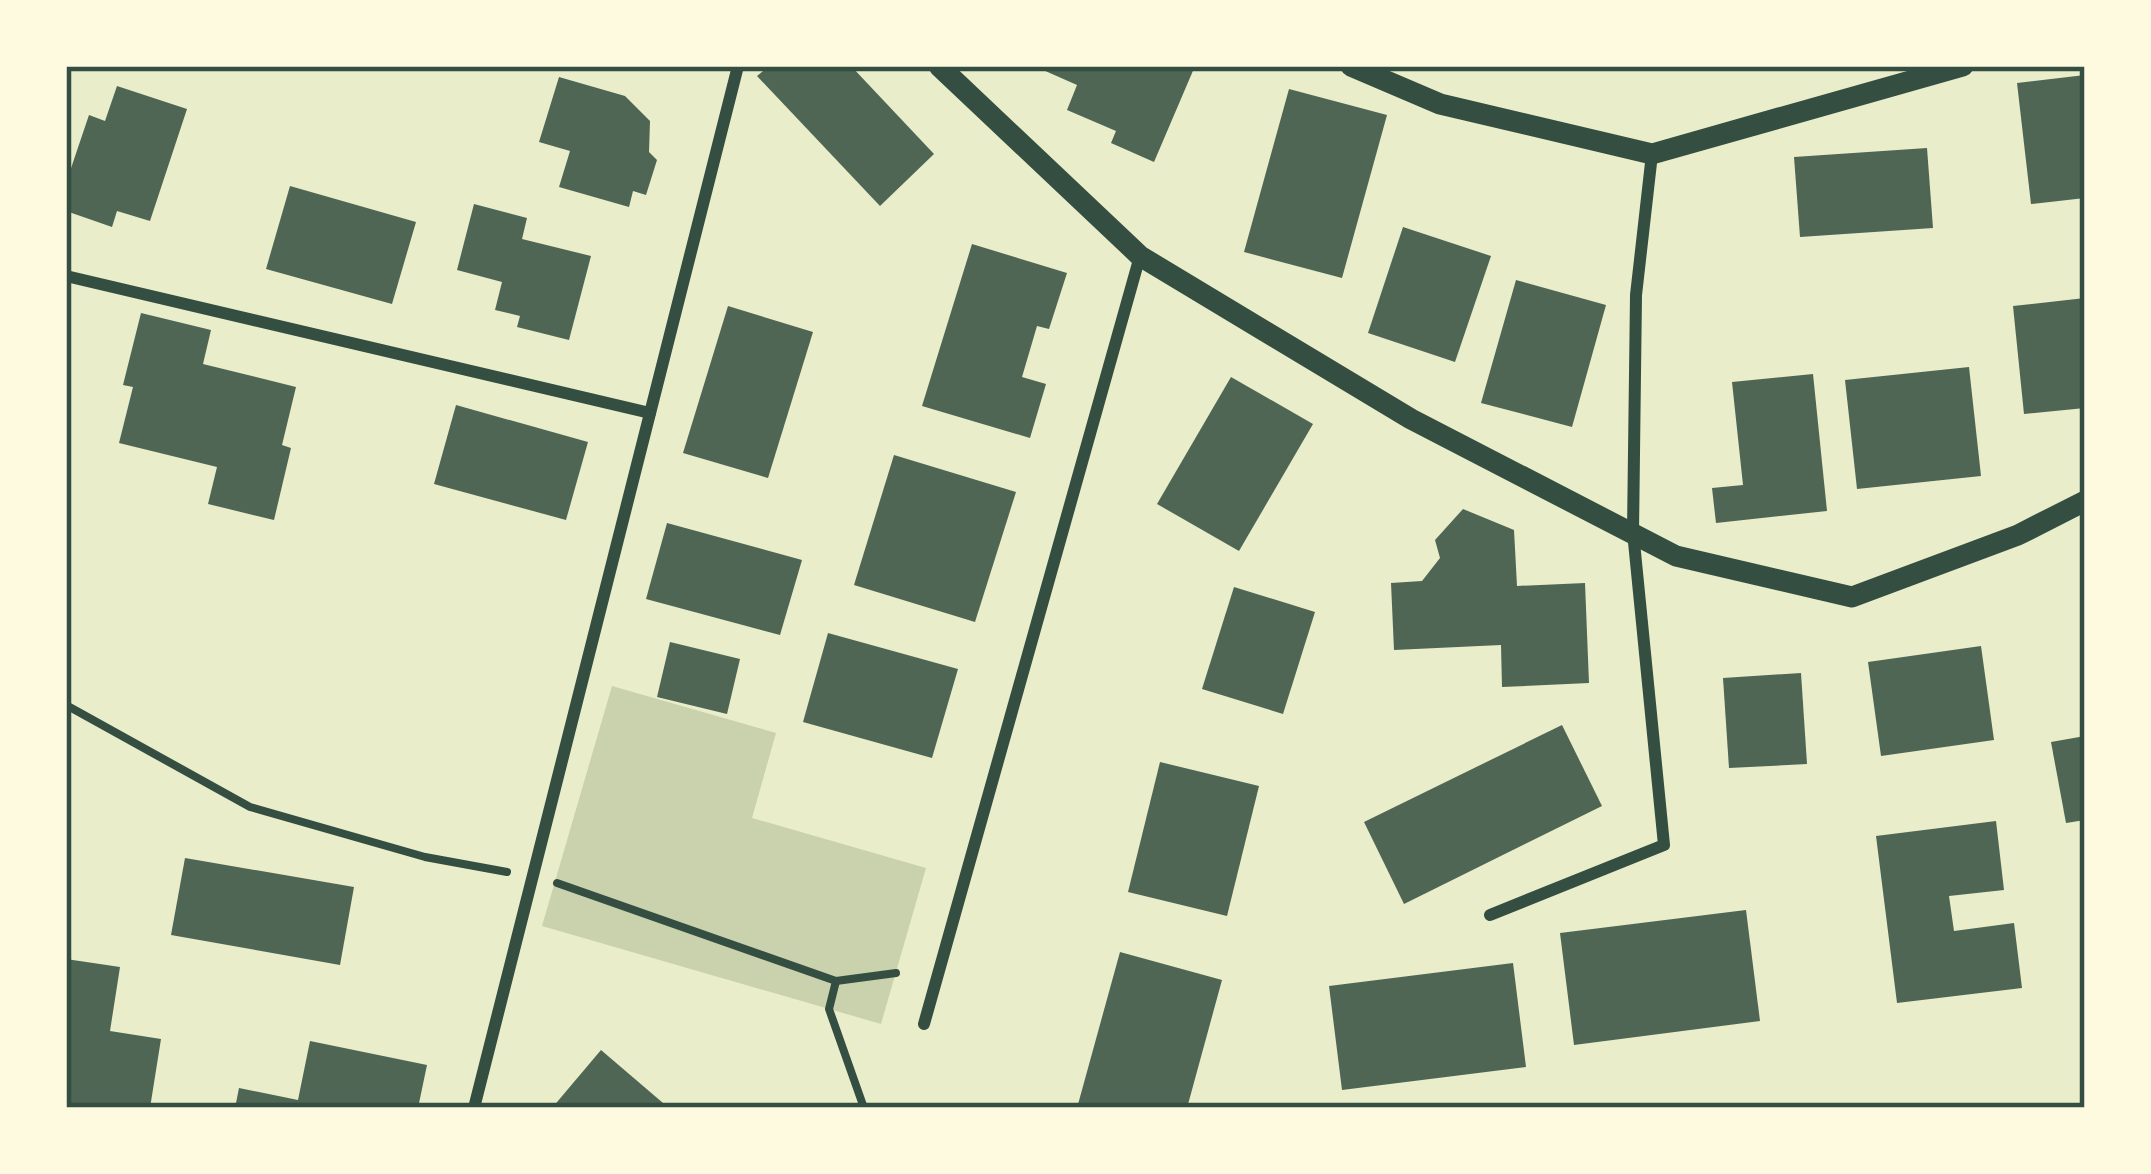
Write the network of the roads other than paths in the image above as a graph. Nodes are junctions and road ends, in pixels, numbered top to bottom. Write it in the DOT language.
graph roads {
  1 [pos="738,66"];
  2 [pos="939,66"];
  3 [pos="1351,66"];
  4 [pos="1964,66"];
  5 [pos="1652,154"];
  6 [pos="1140,256"];
  7 [pos="66,276"];
  8 [pos="650,413"];
  9 [pos="2085,501"];
  10 [pos="1633,532"];
  11 [pos="1490,916"];
  12 [pos="924,1024"];
  13 [pos="474,1108"];
  1 -- 8 [label="street"];
  2 -- 6 [label="street"];
  3 -- 5 [label="street"];
  4 -- 5 [label="street"];
  5 -- 10 [label="street"];
  6 -- 10 [label="street"];
  6 -- 12 [label="street"];
  7 -- 8 [label="street"];
  8 -- 13 [label="street"];
  9 -- 10 [label="street"];
  10 -- 11 [label="street"];
}
